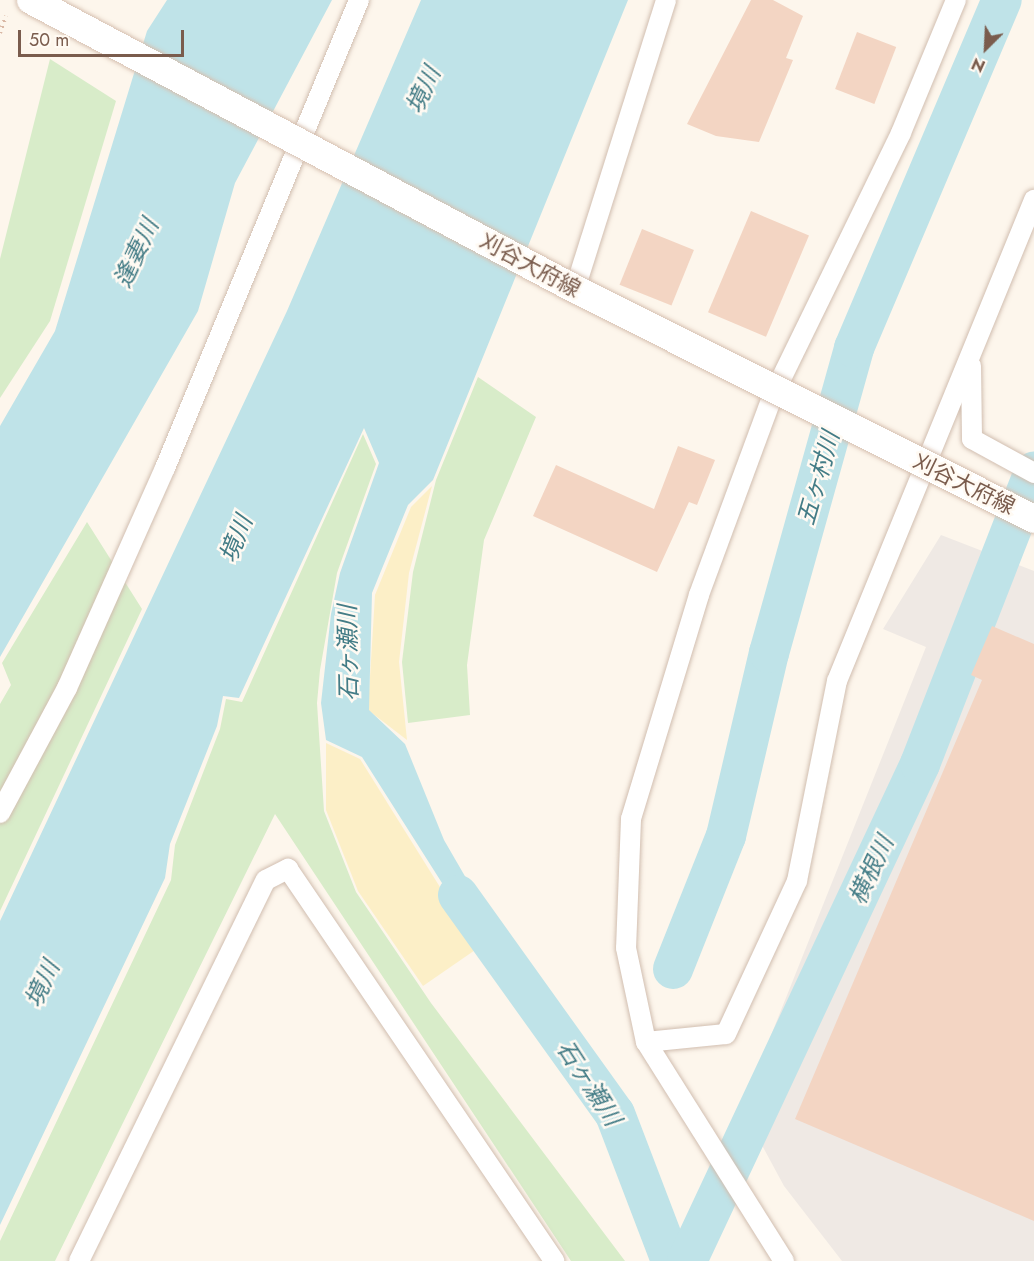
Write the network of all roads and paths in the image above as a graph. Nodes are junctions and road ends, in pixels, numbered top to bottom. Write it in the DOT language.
graph roads {
  1 [pos="31,0"];
  2 [pos="359,0"];
  3 [pos="666,0"];
  4 [pos="956,0"];
  5 [pos="6,16"];
  6 [pos="0,33"];
  7 [pos="1034,200"];
  8 [pos="575,290"];
  9 [pos="971,355"];
  10 [pos="1034,473"];
  11 [pos="1034,519"];
  12 [pos="0,813"];
  13 [pos="646,1042"];
  14 [pos="79,1261"];
  15 [pos="554,1261"];
  16 [pos="784,1261"];
  1 -- 8 [label="main road, 刈谷大府線, bridge"];
  2 -- 12 [label="street"];
  3 -- 8 [label="street"];
  4 -- 13 [label="street"];
  5 -- 6 [label="path"];
  7 -- 9 [label="street"];
  8 -- 11 [label="main road, 刈谷大府線, bridge"];
  9 -- 10 [label="street"];
  9 -- 13 [label="street"];
  13 -- 16 [label="street"];
  14 -- 15 [label="street"];
}
